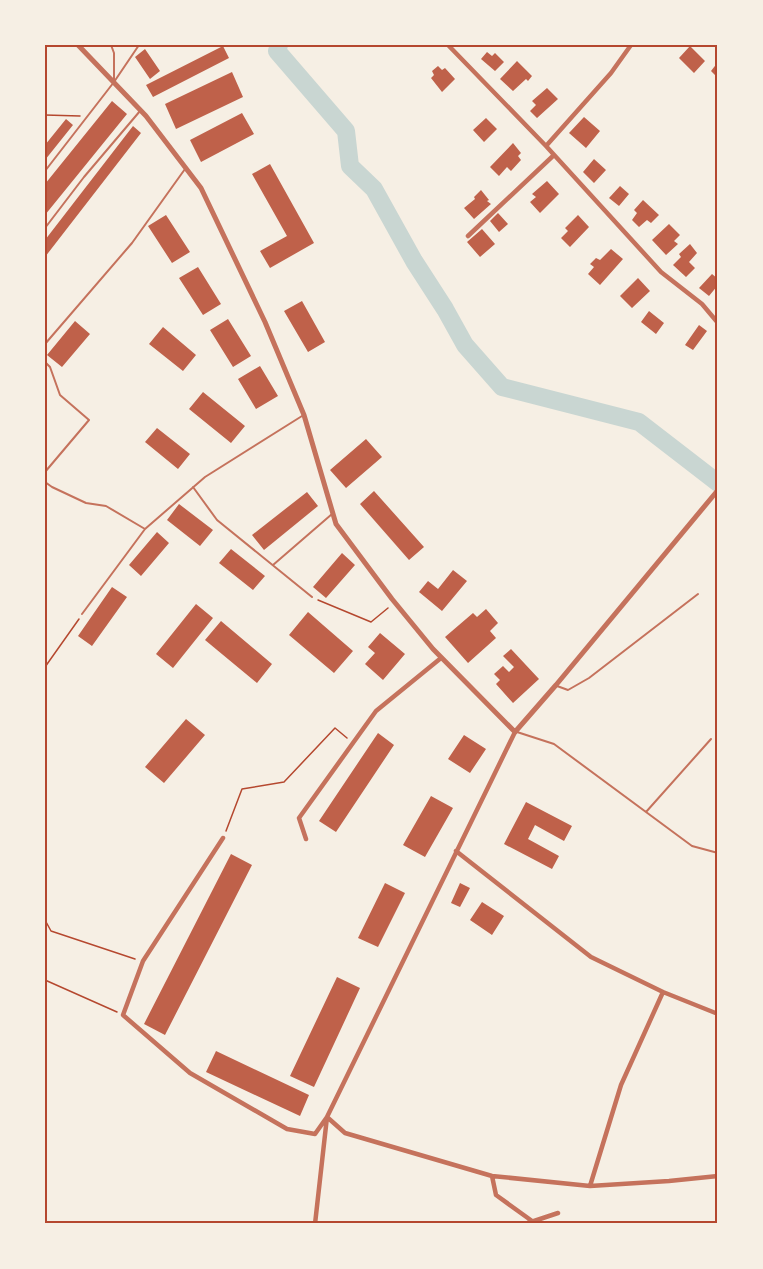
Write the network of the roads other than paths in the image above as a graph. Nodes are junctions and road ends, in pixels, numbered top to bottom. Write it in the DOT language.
graph roads {
  1 [pos="78,45"];
  2 [pos="111,45"];
  3 [pos="139,45"];
  4 [pos="631,45"];
  5 [pos="449,46"];
  6 [pos="114,82"];
  7 [pos="141,110"];
  8 [pos="546,146"];
  9 [pos="554,155"];
  10 [pos="186,167"];
  11 [pos="45,171"];
  12 [pos="45,228"];
  13 [pos="468,236"];
  14 [pos="718,323"];
  15 [pos="45,344"];
  16 [pos="45,362"];
  17 [pos="304,415"];
  18 [pos="45,472"];
  19 [pos="45,482"];
  20 [pos="193,487"];
  21 [pos="716,492"];
  22 [pos="333,513"];
  23 [pos="145,529"];
  24 [pos="273,565"];
  25 [pos="698,594"];
  26 [pos="312,597"];
  27 [pos="82,614"];
  28 [pos="441,658"];
  29 [pos="556,686"];
  30 [pos="515,732"];
  31 [pos="711,739"];
  32 [pos="646,812"];
  33 [pos="224,838"];
  34 [pos="306,839"];
  35 [pos="456,851"];
  36 [pos="718,853"];
  37 [pos="663,992"];
  38 [pos="718,1014"];
  39 [pos="327,1117"];
  40 [pos="492,1176"];
  41 [pos="718,1176"];
  42 [pos="590,1186"];
  43 [pos="558,1213"];
  44 [pos="531,1221"];
  45 [pos="315,1224"];
  46 [pos="525,1224"];
  1 -- 6 [label="street"];
  2 -- 6 [label="lane"];
  3 -- 6 [label="lane"];
  4 -- 8 [label="street"];
  5 -- 8 [label="street"];
  6 -- 7 [label="street"];
  6 -- 11 [label="lane"];
  7 -- 10 [label="street"];
  7 -- 12 [label="lane"];
  8 -- 9 [label="street"];
  9 -- 13 [label="street"];
  9 -- 14 [label="street"];
  10 -- 15 [label="lane"];
  10 -- 17 [label="street"];
  16 -- 18 [label="lane"];
  17 -- 20 [label="lane"];
  17 -- 22 [label="street"];
  19 -- 23 [label="lane"];
  20 -- 23 [label="lane"];
  20 -- 24 [label="lane"];
  21 -- 29 [label="street"];
  22 -- 24 [label="lane"];
  22 -- 28 [label="street"];
  23 -- 27 [label="lane"];
  24 -- 26 [label="lane"];
  25 -- 29 [label="lane"];
  28 -- 30 [label="street"];
  28 -- 34 [label="street"];
  29 -- 30 [label="street"];
  30 -- 32 [label="lane"];
  30 -- 35 [label="street"];
  31 -- 32 [label="lane"];
  32 -- 36 [label="lane"];
  33 -- 39 [label="street"];
  35 -- 37 [label="street"];
  35 -- 39 [label="street"];
  37 -- 38 [label="street"];
  37 -- 42 [label="street"];
  39 -- 40 [label="street"];
  39 -- 45 [label="street"];
  40 -- 42 [label="street"];
  40 -- 44 [label="street"];
  41 -- 42 [label="street"];
  43 -- 44 [label="street"];
  44 -- 46 [label="street"];
}
